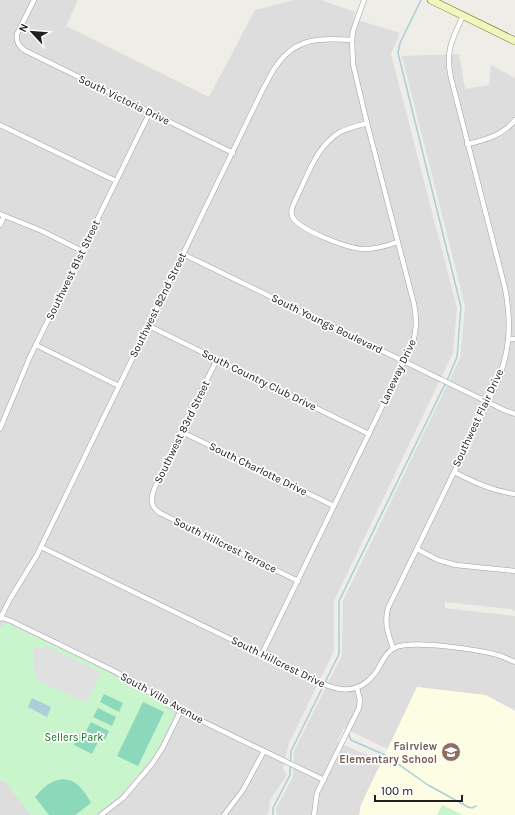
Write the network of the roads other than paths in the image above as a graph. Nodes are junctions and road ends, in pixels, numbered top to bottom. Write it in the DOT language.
graph roads {
  1 [pos="34,0"];
  2 [pos="364,0"];
  3 [pos="431,0"];
  4 [pos="463,16"];
  5 [pos="352,40"];
  6 [pos="515,41"];
  7 [pos="150,112"];
  8 [pos="515,120"];
  9 [pos="367,124"];
  10 [pos="0,125"];
  11 [pos="468,144"];
  12 [pos="233,152"];
  13 [pos="116,181"];
  14 [pos="2,215"];
  15 [pos="0,225"];
  16 [pos="397,242"];
  17 [pos="82,251"];
  18 [pos="183,254"];
  19 [pos="149,326"];
  20 [pos="508,339"];
  21 [pos="515,339"];
  22 [pos="36,345"];
  23 [pos="217,359"];
  24 [pos="404,362"];
  25 [pos="119,386"];
  26 [pos="487,402"];
  27 [pos="515,414"];
  28 [pos="0,429"];
  29 [pos="182,432"];
  30 [pos="369,434"];
  31 [pos="454,472"];
  32 [pos="515,494"];
  33 [pos="153,506"];
  34 [pos="334,506"];
  35 [pos="41,547"];
  36 [pos="416,549"];
  37 [pos="515,571"];
  38 [pos="298,581"];
  39 [pos="0,618"];
  40 [pos="393,648"];
  41 [pos="262,654"];
  42 [pos="515,662"];
  43 [pos="357,688"];
  44 [pos="181,710"];
  45 [pos="264,751"];
  46 [pos="324,780"];
  47 [pos="101,815"];
  48 [pos="224,815"];
  49 [pos="314,815"];
  1 -- 7 [label="street, South Victoria Drive"];
  2 -- 5 [label="street, Laneway Drive"];
  3 -- 4 [label="main road"];
  4 -- 6 [label="main road"];
  4 -- 11 [label="street, Southwest Flair Drive"];
  5 -- 9 [label="street, Laneway Drive"];
  5 -- 12 [label="street, Southwest 82nd Street"];
  7 -- 12 [label="street, South Victoria Drive"];
  7 -- 13 [label="street, Southwest 81st Street"];
  8 -- 11 [label="street"];
  9 -- 16 [label="street, Laneway Drive"];
  9 -- 16 [label="street"];
  10 -- 13 [label="street"];
  11 -- 20 [label="street, Southwest Flair Drive"];
  12 -- 18 [label="street, Southwest 82nd Street"];
  13 -- 17 [label="street, Southwest 81st Street"];
  14 -- 15 [label="street"];
  14 -- 17 [label="street"];
  16 -- 24 [label="street, Laneway Drive"];
  17 -- 22 [label="street, Southwest 81st Street"];
  18 -- 19 [label="street, Southwest 82nd Street"];
  18 -- 24 [label="street, South Youngs Boulevard"];
  19 -- 23 [label="street, South Country Club Drive"];
  19 -- 25 [label="street, Southwest 82nd Street"];
  20 -- 21 [label="street"];
  20 -- 26 [label="street, Southwest Flair Drive"];
  22 -- 25 [label="street"];
  22 -- 28 [label="street, Southwest 81st Street"];
  23 -- 29 [label="street, Southwest 83rd Street"];
  23 -- 30 [label="street, South Country Club Drive"];
  24 -- 26 [label="street, South Youngs Boulevard"];
  24 -- 30 [label="street, Laneway Drive"];
  25 -- 35 [label="street, Southwest 82nd Street"];
  26 -- 27 [label="street, South Youngs Boulevard"];
  26 -- 31 [label="street, Southwest Flair Drive"];
  29 -- 33 [label="street, Southwest 83rd Street"];
  29 -- 34 [label="street, South Charlotte Drive"];
  30 -- 34 [label="street, Laneway Drive"];
  31 -- 32 [label="street"];
  31 -- 36 [label="street, Southwest Flair Drive"];
  33 -- 38 [label="street, South Hillcrest Terrace"];
  34 -- 38 [label="street, Laneway Drive"];
  35 -- 39 [label="street, Southwest 82nd Street"];
  35 -- 41 [label="street, South Hillcrest Drive"];
  36 -- 37 [label="street"];
  36 -- 40 [label="street, Southwest Flair Drive"];
  38 -- 41 [label="street, Laneway Drive"];
  39 -- 44 [label="street, South Villa Avenue"];
  40 -- 42 [label="street"];
  40 -- 43 [label="street"];
  41 -- 43 [label="street, South Hillcrest Drive"];
  43 -- 46 [label="street"];
  44 -- 45 [label="street, South Villa Avenue"];
  44 -- 47 [label="street"];
  45 -- 46 [label="street, South Villa Avenue"];
  45 -- 48 [label="street"];
  46 -- 49 [label="street"];
}
